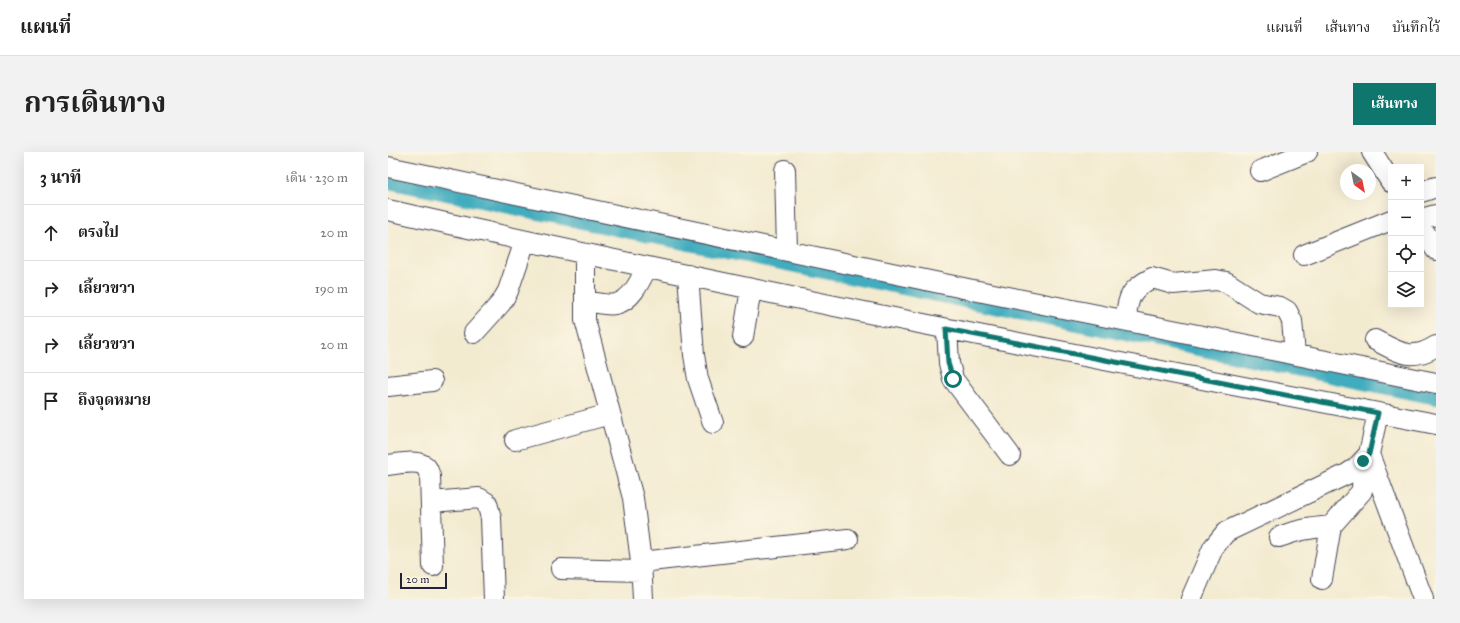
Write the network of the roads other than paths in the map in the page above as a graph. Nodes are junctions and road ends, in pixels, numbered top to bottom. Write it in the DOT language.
graph roads {
  1 [pos="1307,152"];
  2 [pos="1372,152"];
  3 [pos="388,167"];
  4 [pos="786,170"];
  5 [pos="1260,170"];
  6 [pos="1388,177"];
  7 [pos="1436,187"];
  8 [pos="1424,191"];
  9 [pos="388,210"];
  10 [pos="1436,215"];
  11 [pos="1424,218"];
  12 [pos="1388,221"];
  13 [pos="1424,232"];
  14 [pos="525,241"];
  15 [pos="1436,250"];
  16 [pos="787,251"];
  17 [pos="586,254"];
  18 [pos="1304,255"];
  19 [pos="647,267"];
  20 [pos="688,276"];
  21 [pos="751,289"];
  22 [pos="585,301"];
  23 [pos="1124,320"];
  24 [pos="946,329"];
  25 [pos="474,332"];
  26 [pos="743,337"];
  27 [pos="1376,340"];
  28 [pos="1436,346"];
  29 [pos="1295,354"];
  30 [pos="432,381"];
  31 [pos="1436,383"];
  32 [pos="388,386"];
  33 [pos="1378,413"];
  34 [pos="610,414"];
  35 [pos="713,423"];
  36 [pos="1436,424"];
  37 [pos="515,440"];
  38 [pos="1010,455"];
  39 [pos="1366,458"];
  40 [pos="388,465"];
  41 [pos="432,502"];
  42 [pos="1331,526"];
  43 [pos="1278,537"];
  44 [pos="848,539"];
  45 [pos="433,566"];
  46 [pos="641,566"];
  47 [pos="561,568"];
  48 [pos="1322,579"];
  49 [pos="494,599"];
  50 [pos="643,599"];
  51 [pos="1191,599"];
  52 [pos="1423,599"];
  1 -- 5 [label="street"];
  2 -- 6 [label="street"];
  3 -- 16 [label="street"];
  4 -- 16 [label="street"];
  7 -- 8 [label="street"];
  9 -- 14 [label="street"];
  10 -- 11 [label="street"];
  12 -- 18 [label="street"];
  13 -- 15 [label="street"];
  14 -- 17 [label="street"];
  14 -- 25 [label="street"];
  16 -- 23 [label="street"];
  17 -- 19 [label="street"];
  17 -- 22 [label="street"];
  19 -- 20 [label="street"];
  19 -- 22 [label="street"];
  20 -- 21 [label="street"];
  20 -- 35 [label="street"];
  21 -- 24 [label="street"];
  21 -- 26 [label="street"];
  22 -- 34 [label="street"];
  23 -- 29 [label="street"];
  23 -- 29 [label="street"];
  24 -- 33 [label="street"];
  24 -- 38 [label="street"];
  27 -- 28 [label="street"];
  29 -- 31 [label="street"];
  30 -- 32 [label="street"];
  33 -- 36 [label="street"];
  33 -- 39 [label="street"];
  34 -- 37 [label="street"];
  34 -- 46 [label="street"];
  39 -- 42 [label="street"];
  39 -- 51 [label="street"];
  39 -- 52 [label="street"];
  40 -- 41 [label="street"];
  41 -- 45 [label="street"];
  41 -- 49 [label="street"];
  42 -- 43 [label="street"];
  42 -- 48 [label="street"];
  44 -- 46 [label="street"];
  46 -- 47 [label="street"];
  46 -- 50 [label="street"];
}
